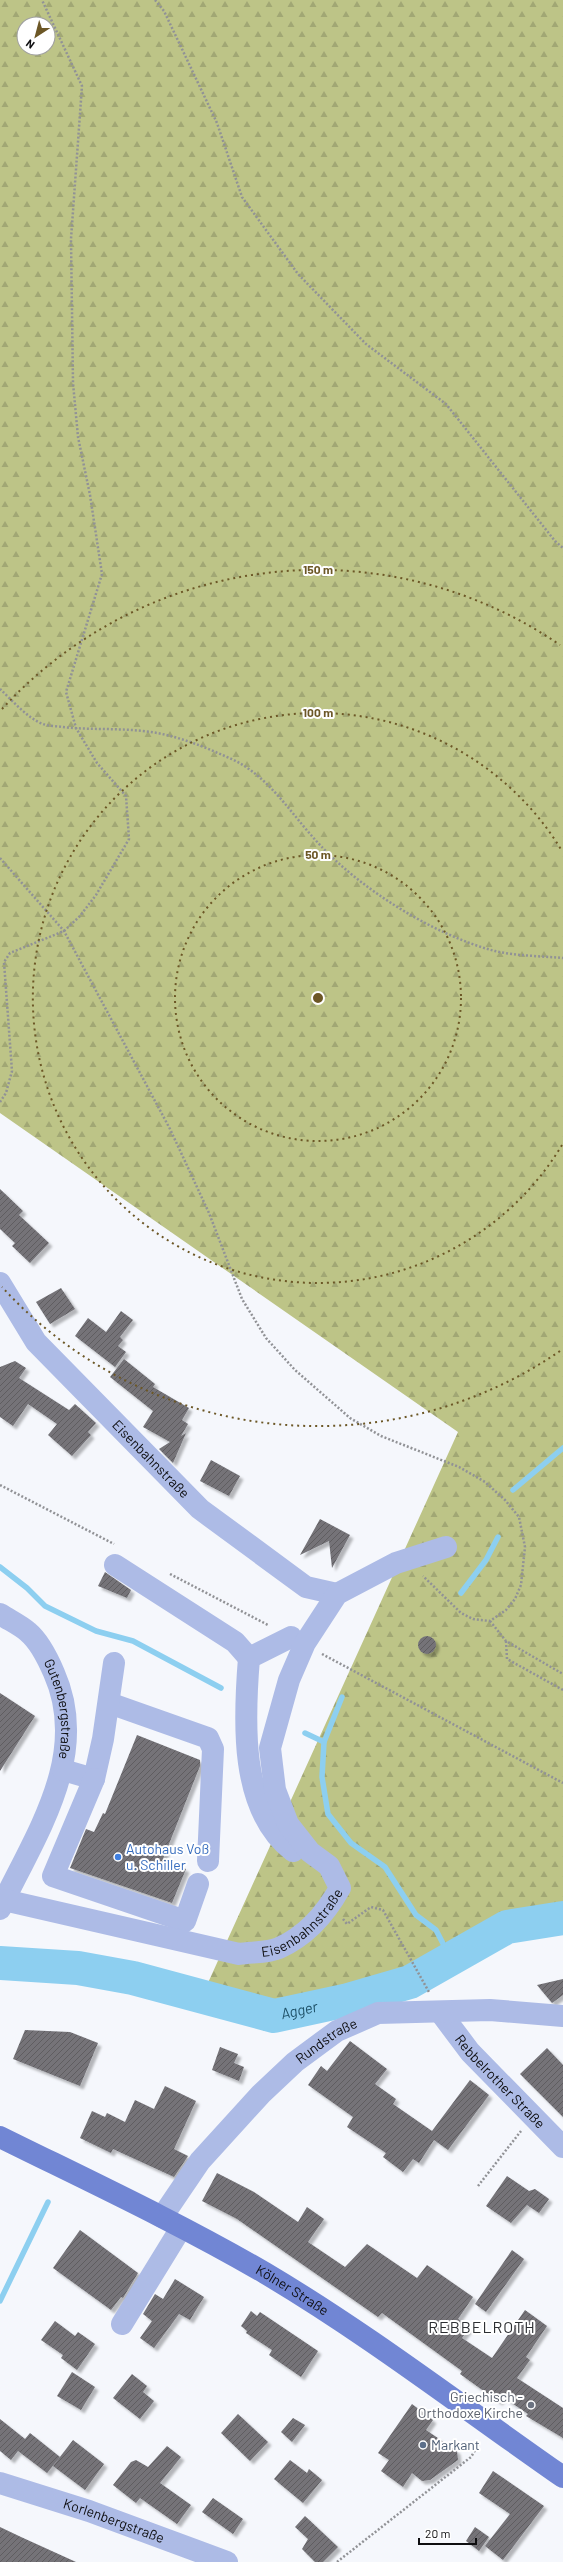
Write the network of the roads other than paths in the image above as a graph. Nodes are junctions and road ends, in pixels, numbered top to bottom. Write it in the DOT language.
graph roads {
  1 [pos="0,1283"];
  2 [pos="446,1547"];
  3 [pos="115,1565"];
  4 [pos="337,1594"];
  5 [pos="0,1614"];
  6 [pos="291,1637"];
  7 [pos="249,1658"];
  8 [pos="114,1663"];
  9 [pos="108,1703"];
  10 [pos="63,1770"];
  11 [pos="94,1779"];
  12 [pos="208,1861"];
  13 [pos="329,1866"];
  14 [pos="7,1874"];
  15 [pos="198,1884"];
  16 [pos="2,1904"];
  17 [pos="436,2004"];
  18 [pos="563,2016"];
  19 [pos="0,2137"];
  20 [pos="563,2147"];
  21 [pos="162,2217"];
  22 [pos="182,2228"];
  23 [pos="122,2324"];
  24 [pos="563,2477"];
  25 [pos="0,2482"];
  26 [pos="227,2562"];
  1 -- 4 [label="street, Eisenbahnstraße"];
  2 -- 4 [label="street, Eisenbahnstraße"];
  3 -- 7 [label="street"];
  4 -- 13 [label="street, Eisenbahnstraße"];
  5 -- 10 [label="street, Gutenbergstraße"];
  6 -- 7 [label="street"];
  7 -- 13 [label="street"];
  8 -- 9 [label="street"];
  9 -- 11 [label="street"];
  9 -- 12 [label="street"];
  10 -- 11 [label="street"];
  10 -- 14 [label="street, Gutenbergstraße"];
  11 -- 15 [label="street"];
  13 -- 16 [label="street, Eisenbahnstraße"];
  14 -- 16 [label="street, Gutenbergstraße"];
  17 -- 18 [label="street, Rundstraße"];
  17 -- 20 [label="street, Rebbelrother Straße"];
  17 -- 21 [label="street, Rundstraße"];
  19 -- 21 [label="main road, Kölner Straße"];
  21 -- 22 [label="main road, Kölner Straße"];
  22 -- 23 [label="street"];
  22 -- 24 [label="main road, Kölner Straße"];
  25 -- 26 [label="street, Korlenbergstraße"];
}
